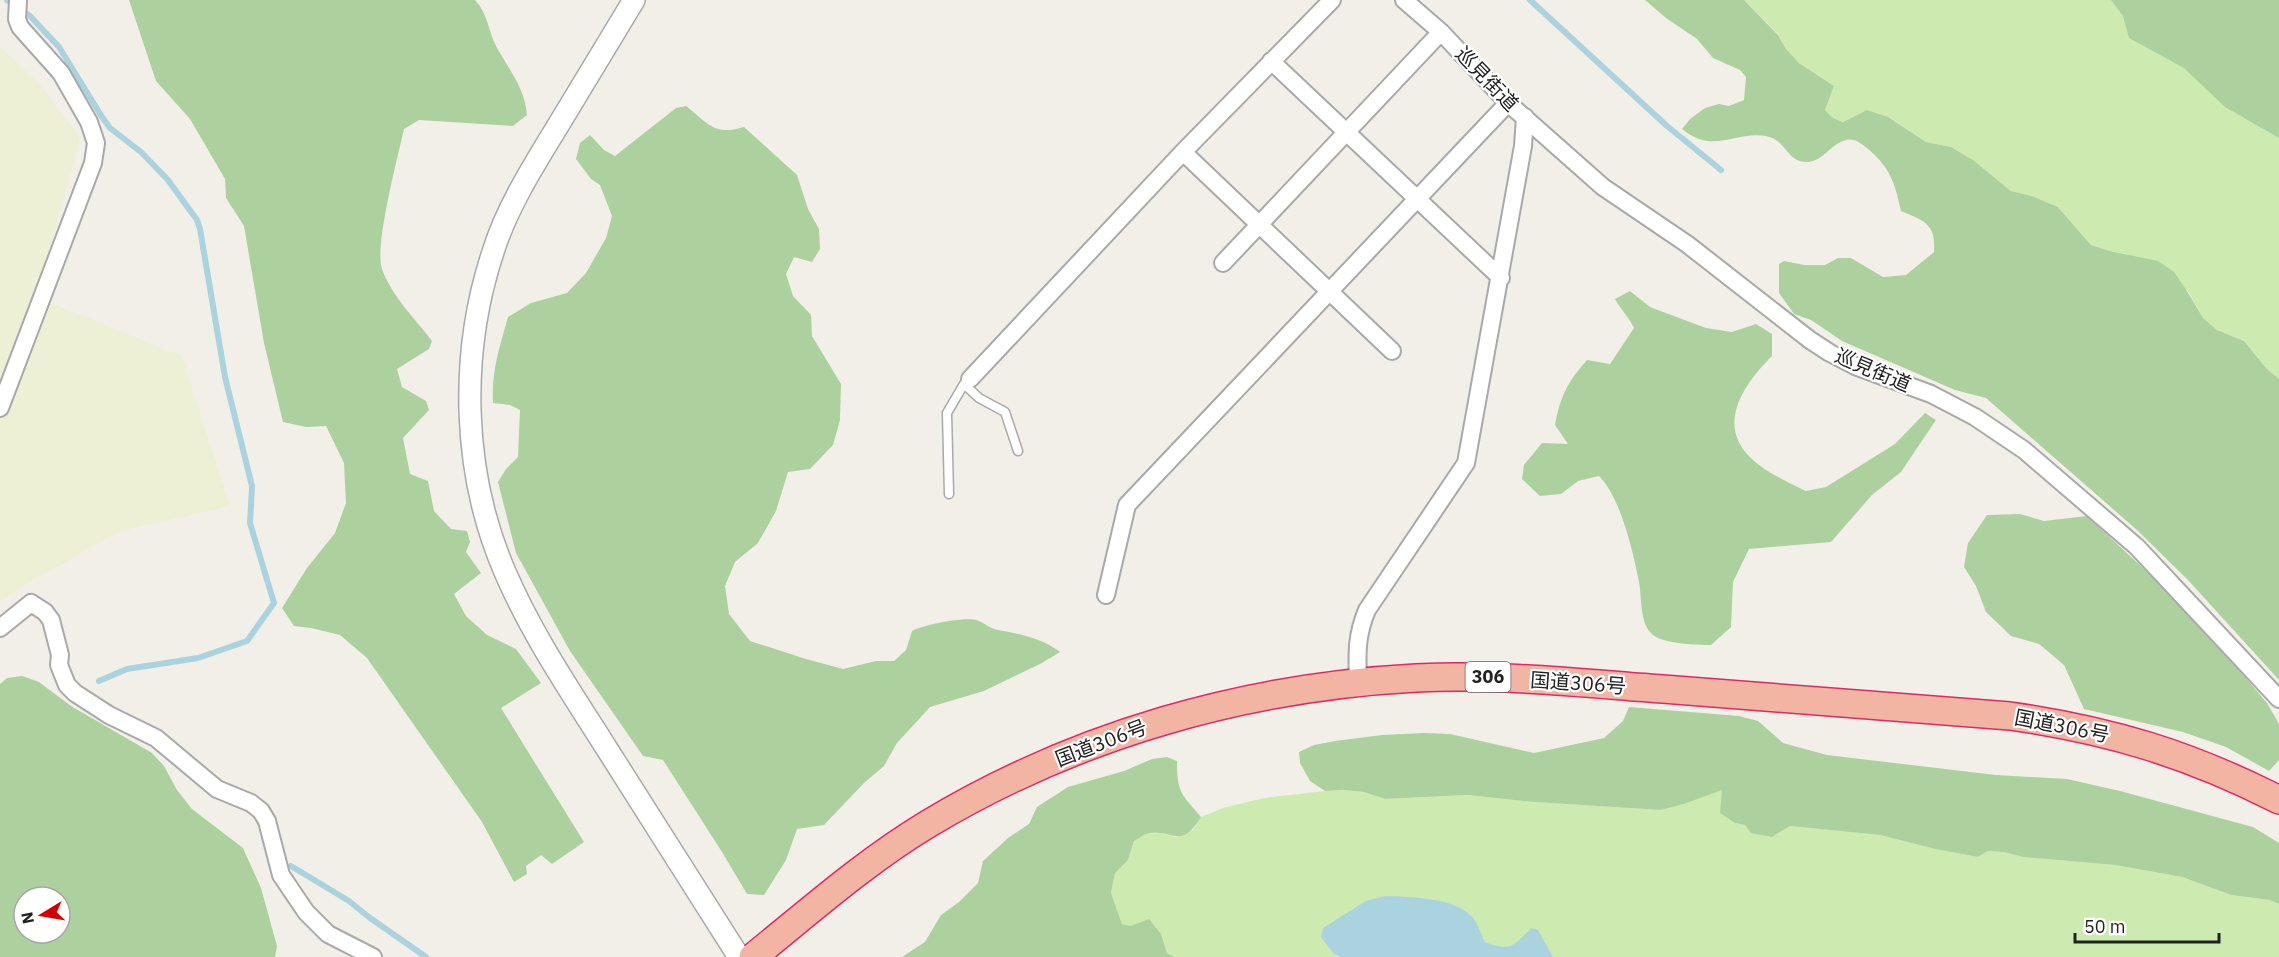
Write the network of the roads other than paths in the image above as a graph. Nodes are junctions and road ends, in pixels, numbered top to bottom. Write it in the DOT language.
graph roads {
  1 [pos="18,0"];
  2 [pos="634,0"];
  3 [pos="1332,0"];
  4 [pos="1404,0"];
  5 [pos="1441,32"];
  6 [pos="1271,61"];
  7 [pos="1508,103"];
  8 [pos="1525,117"];
  9 [pos="1346,132"];
  10 [pos="1183,152"];
  11 [pos="1417,199"];
  12 [pos="1259,224"];
  13 [pos="1223,263"];
  14 [pos="1501,278"];
  15 [pos="1330,291"];
  16 [pos="1392,351"];
  17 [pos="967,382"];
  18 [pos="0,408"];
  19 [pos="1018,451"];
  20 [pos="949,494"];
  21 [pos="1106,595"];
  22 [pos="0,628"];
  23 [pos="1358,683"];
  24 [pos="2279,699"];
  25 [pos="2279,800"];
  26 [pos="373,957"];
  27 [pos="739,957"];
  28 [pos="753,957"];
  1 -- 18 [label="street"];
  2 -- 27 [label="street"];
  3 -- 6 [label="street"];
  4 -- 5 [label="street, 巡見街道"];
  5 -- 7 [label="street, 巡見街道"];
  5 -- 9 [label="street"];
  6 -- 9 [label="street"];
  6 -- 10 [label="street"];
  7 -- 8 [label="street, 巡見街道"];
  7 -- 11 [label="street"];
  8 -- 14 [label="street"];
  8 -- 24 [label="street, 巡見街道"];
  9 -- 11 [label="street"];
  9 -- 12 [label="street"];
  10 -- 12 [label="street"];
  10 -- 17 [label="street"];
  11 -- 14 [label="street"];
  11 -- 15 [label="street"];
  12 -- 13 [label="street"];
  12 -- 15 [label="street"];
  14 -- 23 [label="street"];
  15 -- 16 [label="street"];
  15 -- 21 [label="street"];
  17 -- 19 [label="lane"];
  17 -- 20 [label="lane"];
  22 -- 26 [label="street"];
  23 -- 25 [label="highway, 国道306号 / 306"];
  23 -- 28 [label="highway, 国道306号 / 306"];
}
